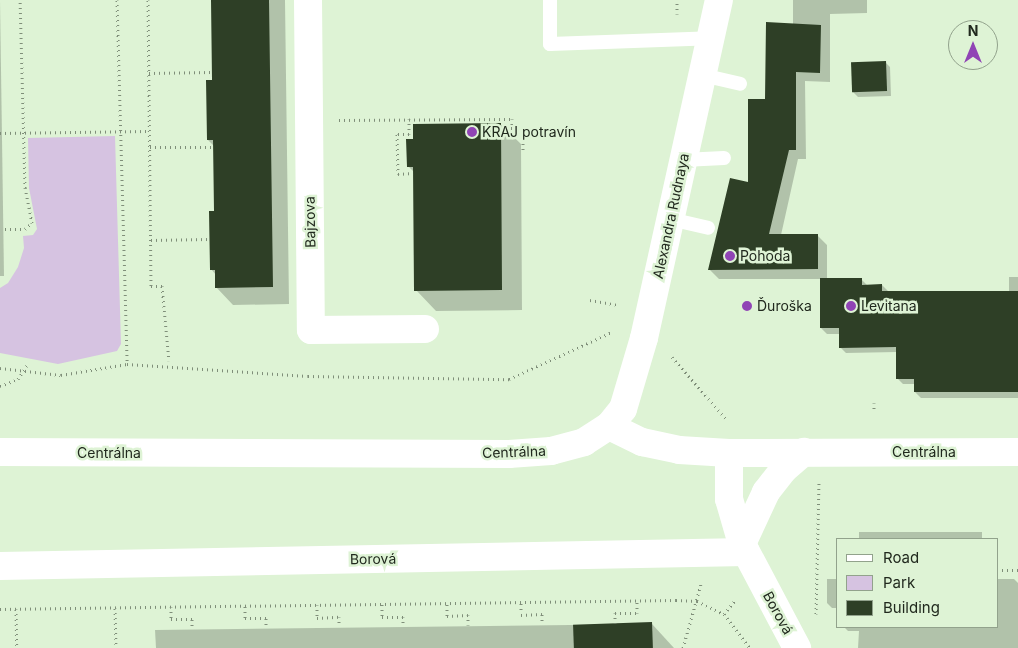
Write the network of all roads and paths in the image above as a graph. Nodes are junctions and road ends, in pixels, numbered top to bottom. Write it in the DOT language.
graph roads {
  1 [pos="20,0"];
  2 [pos="117,0"];
  3 [pos="148,0"];
  4 [pos="308,0"];
  5 [pos="550,0"];
  6 [pos="719,0"];
  7 [pos="710,38"];
  8 [pos="212,72"];
  9 [pos="148,73"];
  10 [pos="702,75"];
  11 [pos="740,84"];
  12 [pos="409,119"];
  13 [pos="309,120"];
  14 [pos="501,128"];
  15 [pos="512,128"];
  16 [pos="149,131"];
  17 [pos="23,132"];
  18 [pos="121,132"];
  19 [pos="0,133"];
  20 [pos="150,147"];
  21 [pos="213,147"];
  22 [pos="523,152"];
  23 [pos="724,158"];
  24 [pos="683,160"];
  25 [pos="413,173"];
  26 [pos="670,219"];
  27 [pos="708,228"];
  28 [pos="5,230"];
  29 [pos="209,239"];
  30 [pos="151,240"];
  31 [pos="590,300"];
  32 [pos="619,305"];
  33 [pos="425,329"];
  34 [pos="644,338"];
  35 [pos="169,361"];
  36 [pos="127,364"];
  37 [pos="26,365"];
  38 [pos="0,368"];
  39 [pos="22,371"];
  40 [pos="0,386"];
  41 [pos="874,403"];
  42 [pos="874,410"];
  43 [pos="729,422"];
  44 [pos="609,426"];
  45 [pos="0,452"];
  46 [pos="804,452"];
  47 [pos="1018,452"];
  48 [pos="729,453"];
  49 [pos="819,474"];
  50 [pos="744,548"];
  51 [pos="709,553"];
  52 [pos="0,566"];
  53 [pos="998,570"];
  54 [pos="1018,570"];
  55 [pos="738,596"];
  56 [pos="637,600"];
  57 [pos="697,601"];
  58 [pos="521,602"];
  59 [pos="382,604"];
  60 [pos="447,604"];
  61 [pos="317,605"];
  62 [pos="245,606"];
  63 [pos="171,607"];
  64 [pos="115,608"];
  65 [pos="0,609"];
  66 [pos="16,609"];
  67 [pos="724,614"];
  68 [pos="816,620"];
  69 [pos="542,623"];
  70 [pos="615,623"];
  71 [pos="468,624"];
  72 [pos="403,625"];
  73 [pos="339,626"];
  74 [pos="266,627"];
  75 [pos="192,628"];
  76 [pos="17,648"];
  77 [pos="116,648"];
  78 [pos="683,648"];
  79 [pos="750,648"];
  80 [pos="797,648"];
  1 -- 17 [label="path"];
  2 -- 18 [label="path"];
  3 -- 9 [label="path"];
  4 -- 13 [label="street, Bajzova"];
  5 -- 7 [label="lane"];
  6 -- 7 [label="street, Alexandra Rudnaya"];
  7 -- 10 [label="street, Alexandra Rudnaya"];
  8 -- 9 [label="path"];
  9 -- 16 [label="path"];
  10 -- 11 [label="lane"];
  10 -- 24 [label="street, Alexandra Rudnaya"];
  12 -- 13 [label="path"];
  12 -- 15 [label="path"];
  12 -- 25 [label="path"];
  13 -- 33 [label="street, Bajzova"];
  14 -- 15 [label="path"];
  15 -- 22 [label="path"];
  16 -- 18 [label="path"];
  16 -- 20 [label="path"];
  17 -- 18 [label="path"];
  17 -- 19 [label="path"];
  17 -- 28 [label="path"];
  18 -- 36 [label="path"];
  20 -- 21 [label="path"];
  20 -- 30 [label="path"];
  23 -- 24 [label="lane"];
  24 -- 26 [label="street, Alexandra Rudnaya"];
  26 -- 27 [label="lane"];
  26 -- 34 [label="street, Alexandra Rudnaya"];
  29 -- 30 [label="path"];
  30 -- 35 [label="path"];
  31 -- 32 [label="path"];
  34 -- 36 [label="path"];
  34 -- 43 [label="path"];
  34 -- 44 [label="street, Alexandra Rudnaya"];
  36 -- 39 [label="path"];
  37 -- 39 [label="path"];
  38 -- 39 [label="path"];
  39 -- 40 [label="path"];
  41 -- 42 [label="path"];
  44 -- 45 [label="street, Centrálna"];
  44 -- 48 [label="street, Centrálna"];
  46 -- 47 [label="street, Centrálna"];
  46 -- 48 [label="street, Centrálna"];
  46 -- 50 [label="street"];
  48 -- 50 [label="street, Borová"];
  49 -- 68 [label="path"];
  50 -- 51 [label="street, Borová"];
  50 -- 80 [label="street, Borová"];
  51 -- 52 [label="street, Borová"];
  51 -- 57 [label="path"];
  53 -- 54 [label="path"];
  55 -- 67 [label="path"];
  56 -- 57 [label="path"];
  56 -- 58 [label="path"];
  56 -- 70 [label="path"];
  57 -- 67 [label="path"];
  57 -- 78 [label="path"];
  58 -- 60 [label="path"];
  58 -- 69 [label="path"];
  59 -- 60 [label="path"];
  59 -- 61 [label="path"];
  59 -- 72 [label="path"];
  60 -- 71 [label="path"];
  61 -- 62 [label="path"];
  61 -- 73 [label="path"];
  62 -- 63 [label="path"];
  62 -- 74 [label="path"];
  63 -- 64 [label="path"];
  63 -- 75 [label="path"];
  64 -- 66 [label="path"];
  64 -- 77 [label="path"];
  65 -- 66 [label="path"];
  66 -- 76 [label="path"];
  67 -- 79 [label="path"];
}
